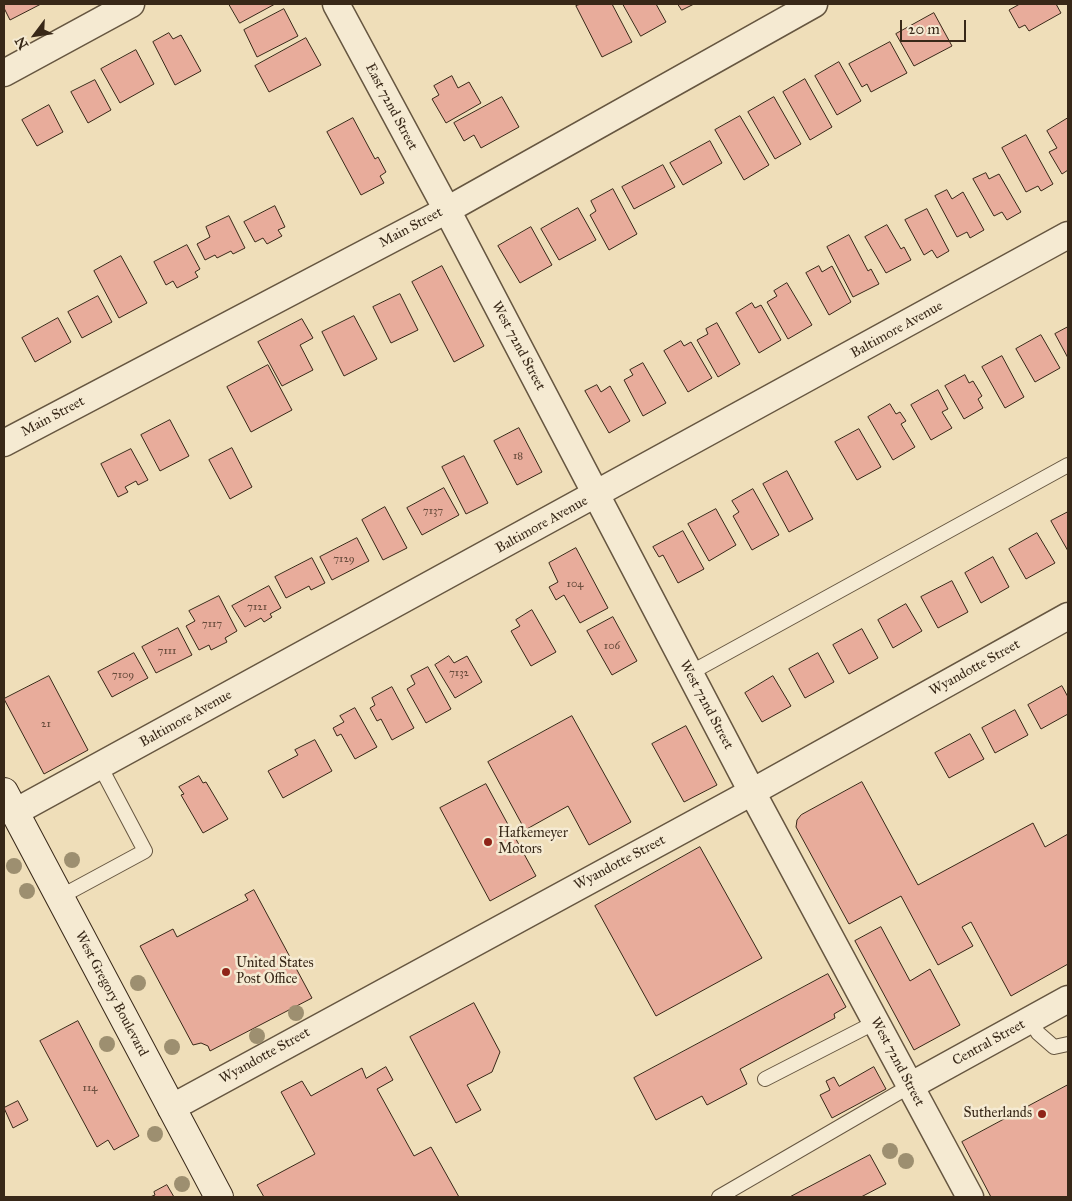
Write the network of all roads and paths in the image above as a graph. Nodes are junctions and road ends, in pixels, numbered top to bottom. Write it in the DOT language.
graph roads {
  1 [pos="132,4"];
  2 [pos="336,4"];
  3 [pos="814,4"];
  4 [pos="4,73"];
  5 [pos="447,210"];
  6 [pos="1068,235"];
  7 [pos="4,443"];
  8 [pos="1068,465"];
  9 [pos="596,495"];
  10 [pos="1068,616"];
  11 [pos="690,673"];
  12 [pos="100,766"];
  13 [pos="752,792"];
  14 [pos="9,802"];
  15 [pos="60,898"];
  16 [pos="1068,1000"];
  17 [pos="1031,1020"];
  18 [pos="876,1022"];
  19 [pos="1068,1044"];
  20 [pos="765,1079"];
  21 [pos="910,1086"];
  22 [pos="171,1108"];
  23 [pos="963,1195"];
  24 [pos="219,1197"];
  25 [pos="718,1197"];
  1 -- 4 [label="street"];
  2 -- 5 [label="street, East 72nd Street"];
  3 -- 5 [label="street, Main Street"];
  5 -- 7 [label="street, Main Street"];
  5 -- 9 [label="street, West 72nd Street"];
  6 -- 9 [label="street, Baltimore Avenue"];
  8 -- 11 [label="lane"];
  9 -- 11 [label="street, West 72nd Street"];
  9 -- 12 [label="street, Baltimore Avenue"];
  10 -- 13 [label="street, Wyandotte Street"];
  11 -- 13 [label="street, West 72nd Street"];
  12 -- 14 [label="street, Baltimore Avenue"];
  12 -- 15 [label="lane"];
  13 -- 18 [label="street, West 72nd Street"];
  13 -- 22 [label="street, Wyandotte Street"];
  14 -- 15 [label="main road, West Gregory Boulevard"];
  15 -- 22 [label="main road, West Gregory Boulevard"];
  16 -- 17 [label="street, Central Street"];
  17 -- 19 [label="lane"];
  17 -- 21 [label="street, Central Street"];
  18 -- 20 [label="lane"];
  18 -- 21 [label="street, West 72nd Street"];
  21 -- 23 [label="street, West 72nd Street"];
  21 -- 25 [label="lane"];
  22 -- 24 [label="main road, West Gregory Boulevard"];
}
